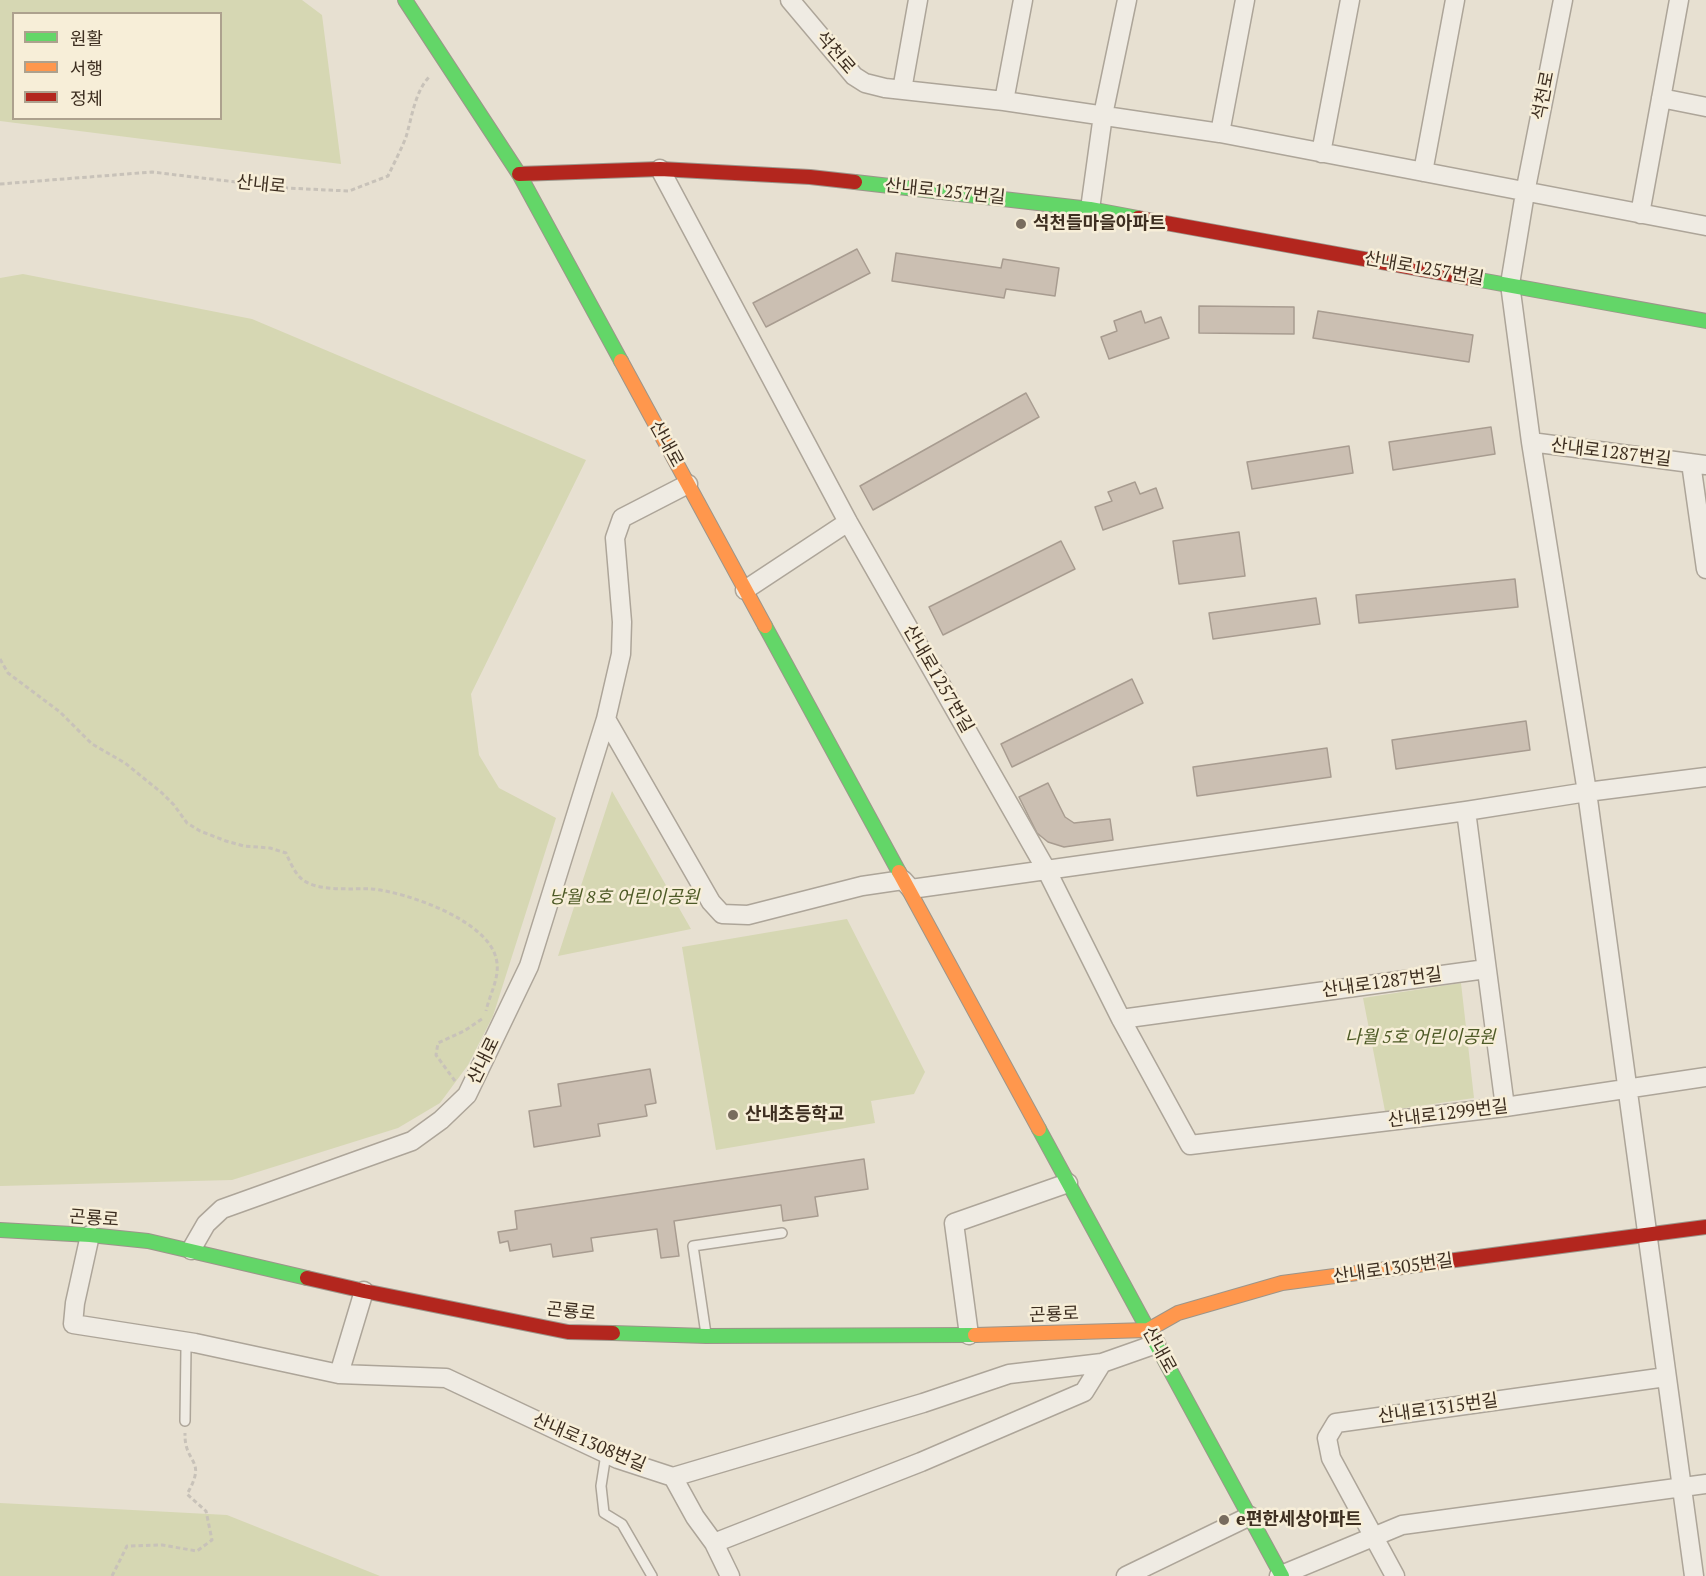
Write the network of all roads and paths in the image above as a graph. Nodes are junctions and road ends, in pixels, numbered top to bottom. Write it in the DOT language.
graph roads {
  1 [pos="405,0"];
  2 [pos="790,0"];
  3 [pos="810,0"];
  4 [pos="918,0"];
  5 [pos="1023,0"];
  6 [pos="1127,0"];
  7 [pos="1245,0"];
  8 [pos="1350,0"];
  9 [pos="1455,0"];
  10 [pos="1563,0"];
  11 [pos="1679,0"];
  12 [pos="806,20"];
  13 [pos="446,60"];
  14 [pos="902,90"];
  15 [pos="1661,98"];
  16 [pos="1004,101"];
  17 [pos="1706,107"];
  18 [pos="1103,115"];
  19 [pos="1220,133"];
  20 [pos="1321,153"];
  21 [pos="660,169"];
  22 [pos="1423,172"];
  23 [pos="519,174"];
  24 [pos="0,184"];
  25 [pos="1525,193"];
  26 [pos="1090,209"];
  27 [pos="1640,214"];
  28 [pos="1706,226"];
  29 [pos="1510,284"];
  30 [pos="1706,321"];
  31 [pos="1531,442"];
  32 [pos="1699,464"];
  33 [pos="688,484"];
  34 [pos="848,522"];
  35 [pos="1706,569"];
  36 [pos="745,590"];
  37 [pos="0,659"];
  38 [pos="606,719"];
  39 [pos="1706,777"];
  40 [pos="1587,792"];
  41 [pos="1466,811"];
  42 [pos="1047,871"];
  43 [pos="903,880"];
  44 [pos="1486,969"];
  45 [pos="1121,1019"];
  46 [pos="1706,1077"];
  47 [pos="1626,1088"];
  48 [pos="468,1095"];
  49 [pos="1504,1107"];
  50 [pos="1068,1183"];
  51 [pos="1706,1227"];
  52 [pos="0,1230"];
  53 [pos="782,1233"];
  54 [pos="90,1235"];
  55 [pos="1646,1235"];
  56 [pos="191,1250"];
  57 [pos="364,1291"];
  58 [pos="969,1335"];
  59 [pos="706,1336"];
  60 [pos="1152,1337"];
  61 [pos="183,1341"];
  62 [pos="1102,1363"];
  63 [pos="339,1374"];
  64 [pos="1666,1377"];
  65 [pos="185,1421"];
  66 [pos="606,1454"];
  67 [pos="673,1477"];
  68 [pos="1706,1484"];
  69 [pos="1681,1487"];
  70 [pos="1250,1516"];
  71 [pos="1374,1537"];
  72 [pos="714,1543"];
  73 [pos="112,1576"];
  74 [pos="652,1576"];
  75 [pos="730,1576"];
  76 [pos="1126,1576"];
  77 [pos="1281,1576"];
  78 [pos="1395,1576"];
  79 [pos="1694,1576"];
  1 -- 13 [label="main road, 산내로"];
  2 -- 12 [label="street, 석천로"];
  3 -- 12 [label="street, 석천로"];
  4 -- 14 [label="street"];
  5 -- 16 [label="street"];
  6 -- 18 [label="street"];
  7 -- 19 [label="street"];
  8 -- 20 [label="street"];
  9 -- 22 [label="street"];
  10 -- 25 [label="street, 석천로"];
  11 -- 15 [label="street"];
  12 -- 14 [label="street, 석천로"];
  13 -- 23 [label="main road, 산내로"];
  13 -- 24 [label="path, 산내로"];
  14 -- 16 [label="street, 석천로"];
  15 -- 17 [label="street"];
  15 -- 27 [label="street"];
  16 -- 18 [label="street, 석천로"];
  18 -- 19 [label="street, 석천로"];
  18 -- 26 [label="street"];
  19 -- 20 [label="street, 석천로"];
  20 -- 22 [label="street, 석천로"];
  21 -- 23 [label="main road, 산내로1257번길"];
  21 -- 26 [label="main road, 산내로1257번길"];
  21 -- 34 [label="street, 산내로1257번길"];
  22 -- 25 [label="street, 석천로"];
  23 -- 33 [label="main road, 산내로"];
  25 -- 27 [label="street"];
  25 -- 29 [label="street, 석천로"];
  26 -- 29 [label="main road, 산내로1257번길"];
  27 -- 28 [label="street"];
  29 -- 30 [label="main road, 산내로1257번길"];
  29 -- 31 [label="street, 산내로1257번길"];
  31 -- 32 [label="street, 산내로1287번길"];
  31 -- 40 [label="street, 산내로1257번길"];
  32 -- 35 [label="street, 산내로1287번길"];
  33 -- 36 [label="main road, 산내로"];
  33 -- 38 [label="street, 산내로"];
  34 -- 36 [label="street"];
  34 -- 42 [label="street, 산내로1257번길"];
  36 -- 43 [label="main road, 산내로"];
  37 -- 48 [label="path"];
  38 -- 43 [label="street"];
  38 -- 48 [label="street, 산내로"];
  39 -- 40 [label="street"];
  40 -- 41 [label="street"];
  40 -- 47 [label="street"];
  41 -- 42 [label="street"];
  41 -- 44 [label="street"];
  42 -- 43 [label="street"];
  42 -- 45 [label="street"];
  43 -- 50 [label="main road, 산내로"];
  44 -- 45 [label="street, 산내로1287번길"];
  44 -- 49 [label="street"];
  45 -- 49 [label="street, 산내로1299번길"];
  46 -- 47 [label="street, 산내로1299번길"];
  47 -- 49 [label="street, 산내로1299번길"];
  47 -- 55 [label="street"];
  48 -- 56 [label="street, 산내로"];
  50 -- 58 [label="street"];
  50 -- 60 [label="main road, 산내로"];
  51 -- 55 [label="main road, 산내로1305번길"];
  52 -- 54 [label="main road, 곤룡로"];
  53 -- 59 [label="lane"];
  54 -- 56 [label="main road, 곤룡로"];
  54 -- 61 [label="street, 산내로1308번길"];
  55 -- 60 [label="main road, 산내로1305번길"];
  55 -- 64 [label="street"];
  56 -- 57 [label="main road, 곤룡로"];
  57 -- 59 [label="main road, 곤룡로"];
  57 -- 63 [label="street"];
  58 -- 59 [label="main road, 곤룡로"];
  58 -- 60 [label="main road, 곤룡로"];
  60 -- 62 [label="street"];
  60 -- 70 [label="main road, 산내로"];
  61 -- 63 [label="street, 산내로1308번길"];
  61 -- 65 [label="lane"];
  62 -- 67 [label="street"];
  62 -- 72 [label="street"];
  63 -- 66 [label="street, 산내로1308번길"];
  64 -- 69 [label="street"];
  64 -- 71 [label="street, 산내로1315번길"];
  65 -- 73 [label="path"];
  66 -- 67 [label="street, 산내로1308번길"];
  66 -- 74 [label="lane"];
  67 -- 72 [label="street"];
  68 -- 69 [label="street"];
  69 -- 71 [label="street"];
  69 -- 79 [label="street"];
  70 -- 76 [label="street"];
  70 -- 77 [label="main road, 산내로"];
  71 -- 77 [label="street"];
  71 -- 78 [label="street, 산내로1315번길"];
  72 -- 75 [label="street"];
}
